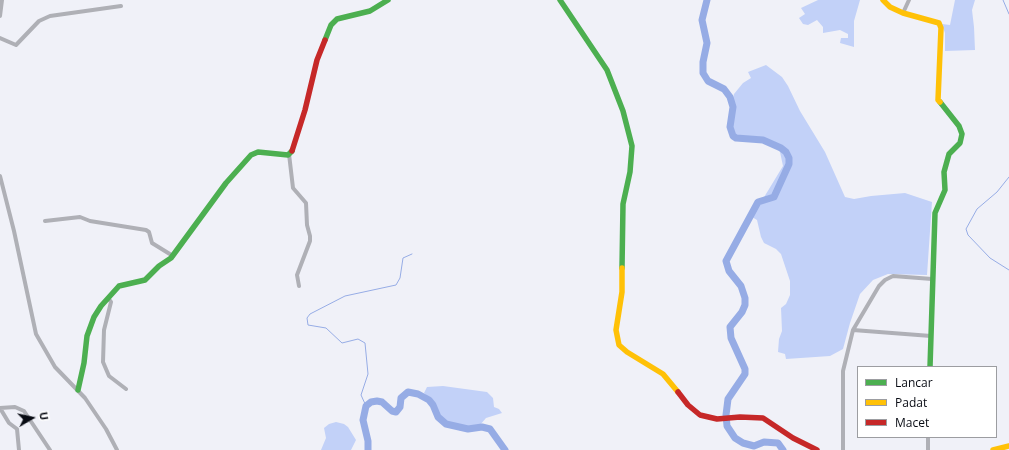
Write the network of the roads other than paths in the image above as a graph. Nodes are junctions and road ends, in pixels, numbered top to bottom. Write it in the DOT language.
graph roads {
  1 [pos="2,0"];
  2 [pos="388,0"];
  3 [pos="560,0"];
  4 [pos="883,0"];
  5 [pos="909,0"];
  6 [pos="121,6"];
  7 [pos="903,13"];
  8 [pos="0,16"];
  9 [pos="0,38"];
  10 [pos="289,154"];
  11 [pos="0,176"];
  12 [pos="45,221"];
  13 [pos="173,256"];
  14 [pos="932,279"];
  15 [pos="299,286"];
  16 [pos="108,298"];
  17 [pos="853,330"];
  18 [pos="931,336"];
  19 [pos="930,366"];
  20 [pos="126,389"];
  21 [pos="78,390"];
  22 [pos="0,408"];
  23 [pos="928,438"];
  24 [pos="1009,446"];
  25 [pos="809,448"];
  26 [pos="19,450"];
  27 [pos="50,450"];
  28 [pos="117,450"];
  29 [pos="817,450"];
  30 [pos="843,450"];
  31 [pos="928,450"];
  32 [pos="993,450"];
  1 -- 8 [label="street"];
  2 -- 10 [label="street"];
  3 -- 25 [label="street"];
  4 -- 7 [label="street"];
  5 -- 7 [label="street"];
  6 -- 9 [label="street"];
  7 -- 14 [label="street"];
  10 -- 13 [label="street"];
  10 -- 15 [label="street"];
  11 -- 21 [label="street"];
  12 -- 13 [label="street"];
  13 -- 16 [label="street"];
  14 -- 17 [label="street"];
  14 -- 18 [label="street"];
  16 -- 20 [label="street"];
  16 -- 21 [label="street"];
  17 -- 18 [label="street"];
  17 -- 30 [label="street"];
  18 -- 19 [label="street"];
  21 -- 28 [label="street"];
  22 -- 26 [label="street"];
  22 -- 27 [label="street"];
  23 -- 31 [label="street"];
  24 -- 32 [label="street"];
  25 -- 29 [label="street"];
}
